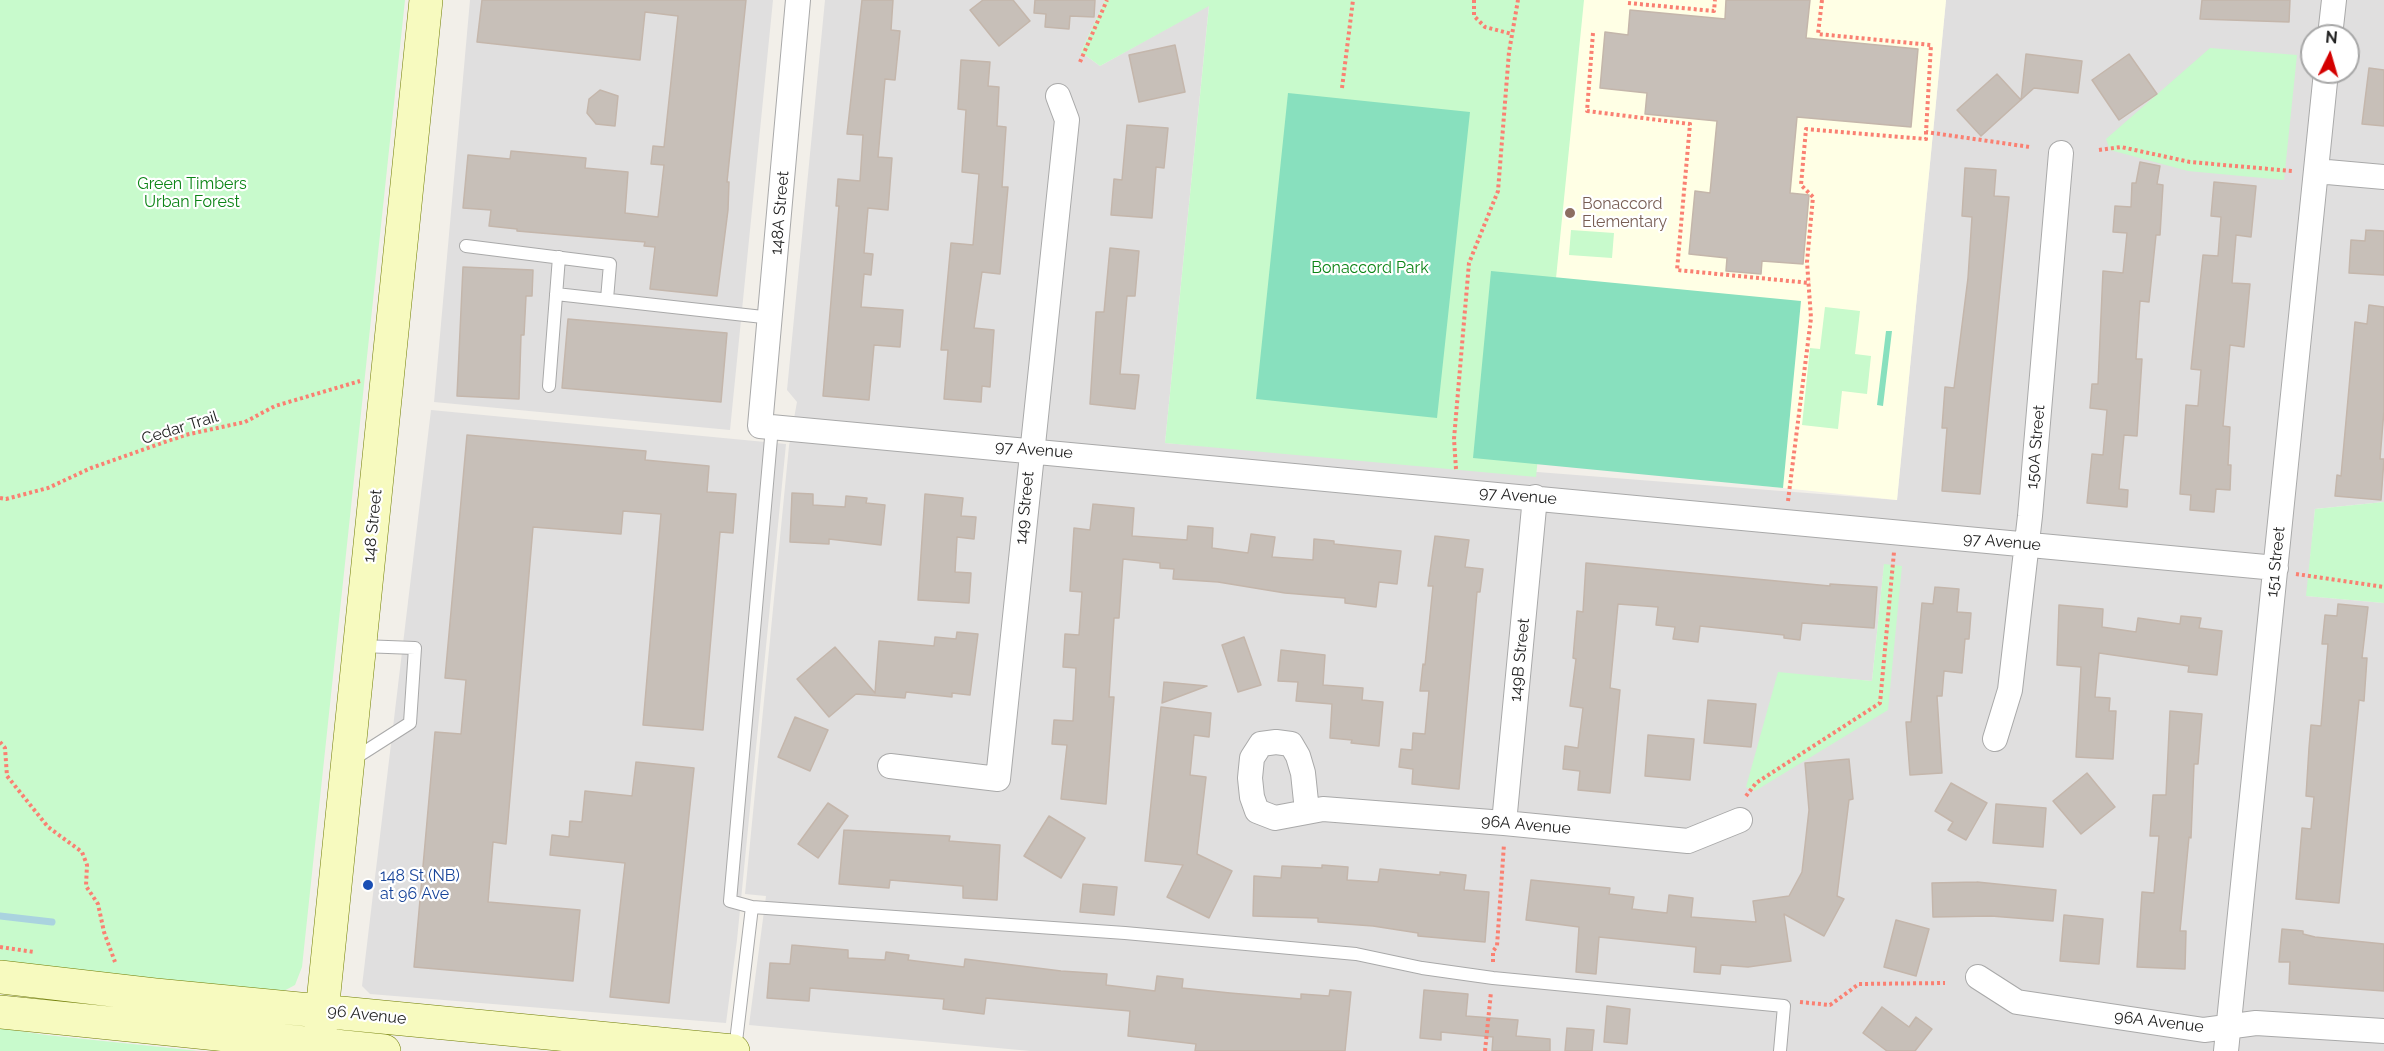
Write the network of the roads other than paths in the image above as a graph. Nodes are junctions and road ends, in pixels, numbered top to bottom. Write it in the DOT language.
graph roads {
  1 [pos="426,0"];
  2 [pos="798,0"];
  3 [pos="2334,0"];
  4 [pos="2331,24"];
  5 [pos="2325,84"];
  6 [pos="1058,96"];
  7 [pos="2061,153"];
  8 [pos="2316,171"];
  9 [pos="2384,177"];
  10 [pos="466,246"];
  11 [pos="559,257"];
  12 [pos="556,294"];
  13 [pos="607,299"];
  14 [pos="771,318"];
  15 [pos="549,386"];
  16 [pos="766,427"];
  17 [pos="1031,450"];
  18 [pos="1535,497"];
  19 [pos="2026,544"];
  20 [pos="2280,570"];
  21 [pos="361,646"];
  22 [pos="1995,739"];
  23 [pos="348,762"];
  24 [pos="890,766"];
  25 [pos="1307,811"];
  26 [pos="1740,820"];
  27 [pos="1503,831"];
  28 [pos="752,907"];
  29 [pos="0,977"];
  30 [pos="1978,977"];
  31 [pos="322,1011"];
  32 [pos="0,1012"];
  33 [pos="2228,1026"];
  34 [pos="2384,1031"];
  35 [pos="319,1048"];
  36 [pos="384,1051"];
  37 [pos="734,1051"];
  38 [pos="1780,1051"];
  39 [pos="2226,1051"];
  1 -- 21 [label="main road, 148 Street"];
  2 -- 14 [label="street, 148A Street"];
  3 -- 4 [label="street"];
  5 -- 8 [label="street, 151 Street"];
  6 -- 17 [label="street, 149 Street"];
  7 -- 19 [label="street, 150A Street"];
  8 -- 9 [label="street"];
  8 -- 20 [label="street, 151 Street"];
  10 -- 11 [label="lane"];
  11 -- 12 [label="lane"];
  11 -- 13 [label="lane"];
  12 -- 13 [label="lane"];
  12 -- 15 [label="lane"];
  13 -- 14 [label="lane"];
  14 -- 16 [label="street, 148A Street"];
  16 -- 17 [label="street, 97 Avenue"];
  16 -- 28 [label="lane"];
  17 -- 18 [label="street, 97 Avenue"];
  17 -- 24 [label="street, 149 Street"];
  18 -- 19 [label="street, 97 Avenue"];
  18 -- 27 [label="street, 149B Street"];
  19 -- 20 [label="street, 97 Avenue"];
  19 -- 22 [label="street, 150A Street"];
  20 -- 33 [label="street, 151 Street"];
  21 -- 23 [label="main road, 148 Street"];
  21 -- 23 [label="lane"];
  23 -- 31 [label="main road, 148 Street"];
  25 -- 27 [label="street, 96A Avenue"];
  26 -- 27 [label="street, 96A Avenue"];
  28 -- 37 [label="lane"];
  28 -- 38 [label="lane"];
  29 -- 31 [label="main road, 96 Avenue"];
  30 -- 33 [label="street, 96A Avenue"];
  31 -- 35 [label="main road, 148 Street"];
  31 -- 37 [label="main road, 96 Avenue"];
  32 -- 35 [label="main road, 96 Avenue"];
  33 -- 34 [label="street, 96A Avenue"];
  33 -- 39 [label="street, 151 Street"];
  35 -- 36 [label="main road, 96 Avenue"];
}
